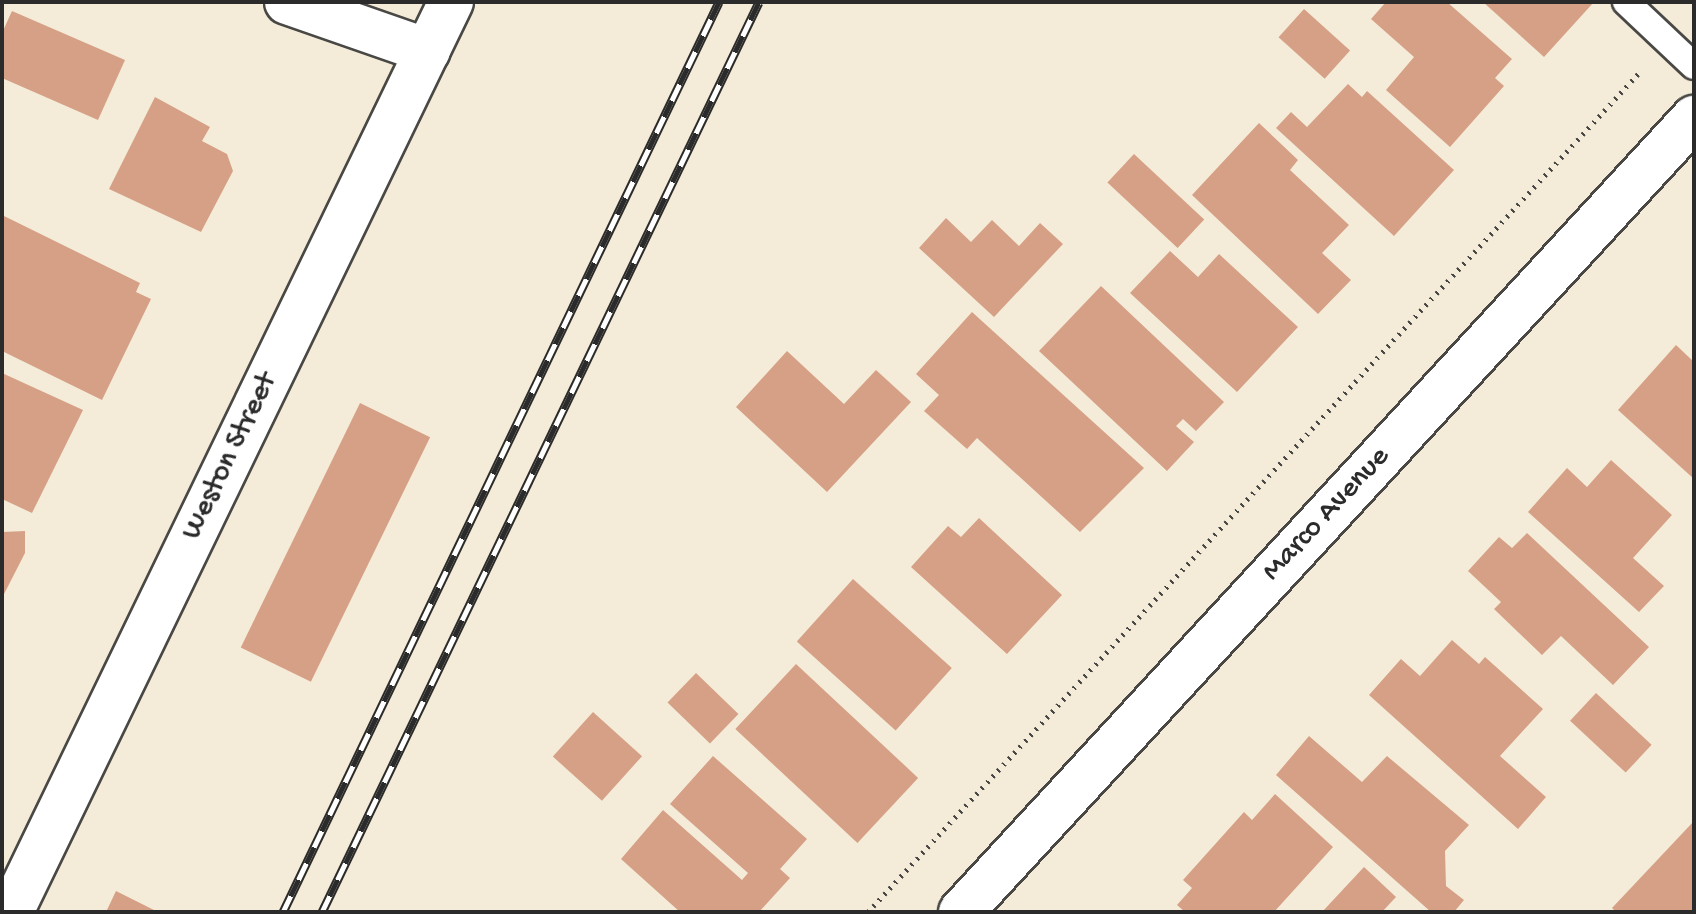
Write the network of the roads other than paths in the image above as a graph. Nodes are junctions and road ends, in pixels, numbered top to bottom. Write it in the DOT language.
graph roads {
  1 [pos="287,2"];
  2 [pos="451,2"];
  3 [pos="1626,2"];
  4 [pos="428,51"];
  5 [pos="1694,66"];
  6 [pos="1694,118"];
  7 [pos="964,911"];
  8 [pos="11,912"];
  1 -- 4 [label="street"];
  2 -- 4 [label="street, Weston Street"];
  3 -- 5 [label="lane"];
  4 -- 8 [label="street, Weston Street"];
  6 -- 7 [label="street, Marco Avenue"];
}
